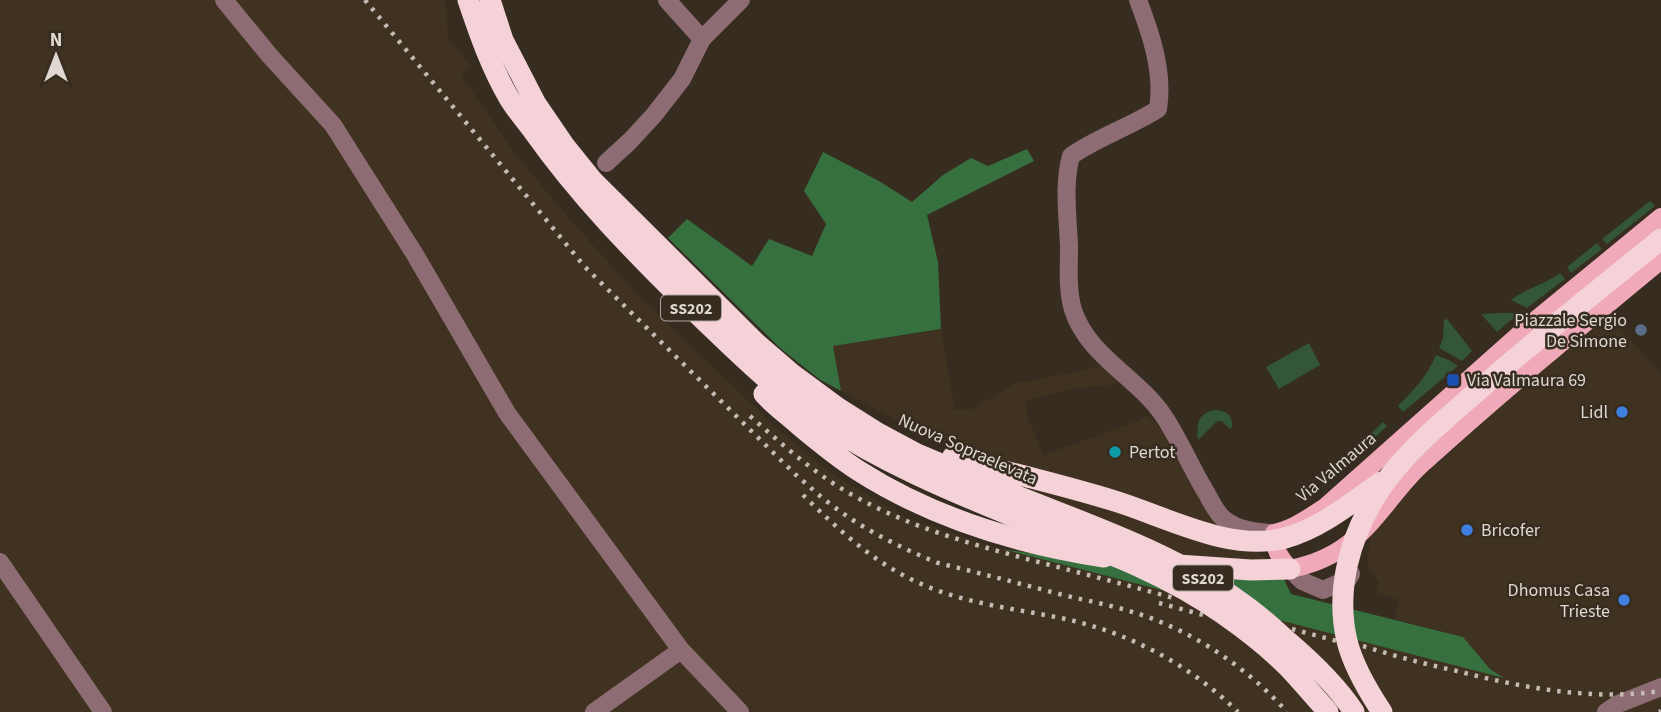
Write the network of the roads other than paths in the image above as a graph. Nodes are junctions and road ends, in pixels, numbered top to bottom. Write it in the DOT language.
graph roads {
  1 [pos="224,0"];
  2 [pos="468,0"];
  3 [pos="490,0"];
  4 [pos="667,0"];
  5 [pos="741,0"];
  6 [pos="1139,0"];
  7 [pos="702,38"];
  8 [pos="606,163"];
  9 [pos="1661,217"];
  10 [pos="1661,239"];
  11 [pos="641,258"];
  12 [pos="1661,260"];
  13 [pos="1500,352"];
  14 [pos="792,374"];
  15 [pos="1522,377"];
  16 [pos="1391,475"];
  17 [pos="1013,505"];
  18 [pos="1361,532"];
  19 [pos="1274,533"];
  20 [pos="0,562"];
  21 [pos="1290,569"];
  22 [pos="681,650"];
  23 [pos="1661,687"];
  24 [pos="103,712"];
  25 [pos="594,712"];
  26 [pos="740,712"];
  27 [pos="1328,712"];
  28 [pos="1354,712"];
  29 [pos="1382,712"];
  30 [pos="1606,712"];
  1 -- 22 [label="street"];
  2 -- 11 [label="highway, Nuova Sopraelevata / SS202"];
  3 -- 14 [label="highway, Nuova Sopraelevata / SS202"];
  4 -- 7 [label="street"];
  5 -- 7 [label="street"];
  6 -- 19 [label="street"];
  7 -- 8 [label="street"];
  9 -- 13 [label="main road, Via Valmaura"];
  10 -- 16 [label="highway, bridge"];
  11 -- 17 [label="highway, Nuova Sopraelevata / SS202"];
  11 -- 21 [label="highway"];
  12 -- 15 [label="main road"];
  13 -- 15 [label="street"];
  13 -- 19 [label="main road, Via Valmaura"];
  14 -- 16 [label="highway, bridge"];
  14 -- 17 [label="highway, Nuova Sopraelevata / SS202"];
  15 -- 18 [label="main road"];
  16 -- 29 [label="highway, bridge"];
  17 -- 27 [label="highway, Nuova Sopraelevata / SS202, bridge"];
  17 -- 28 [label="highway, Nuova Sopraelevata / SS202, bridge"];
  18 -- 21 [label="main road"];
  18 -- 21 [label="street"];
  19 -- 21 [label="main road"];
  20 -- 24 [label="street"];
  22 -- 25 [label="street"];
  22 -- 26 [label="street"];
  23 -- 30 [label="street"];
}
